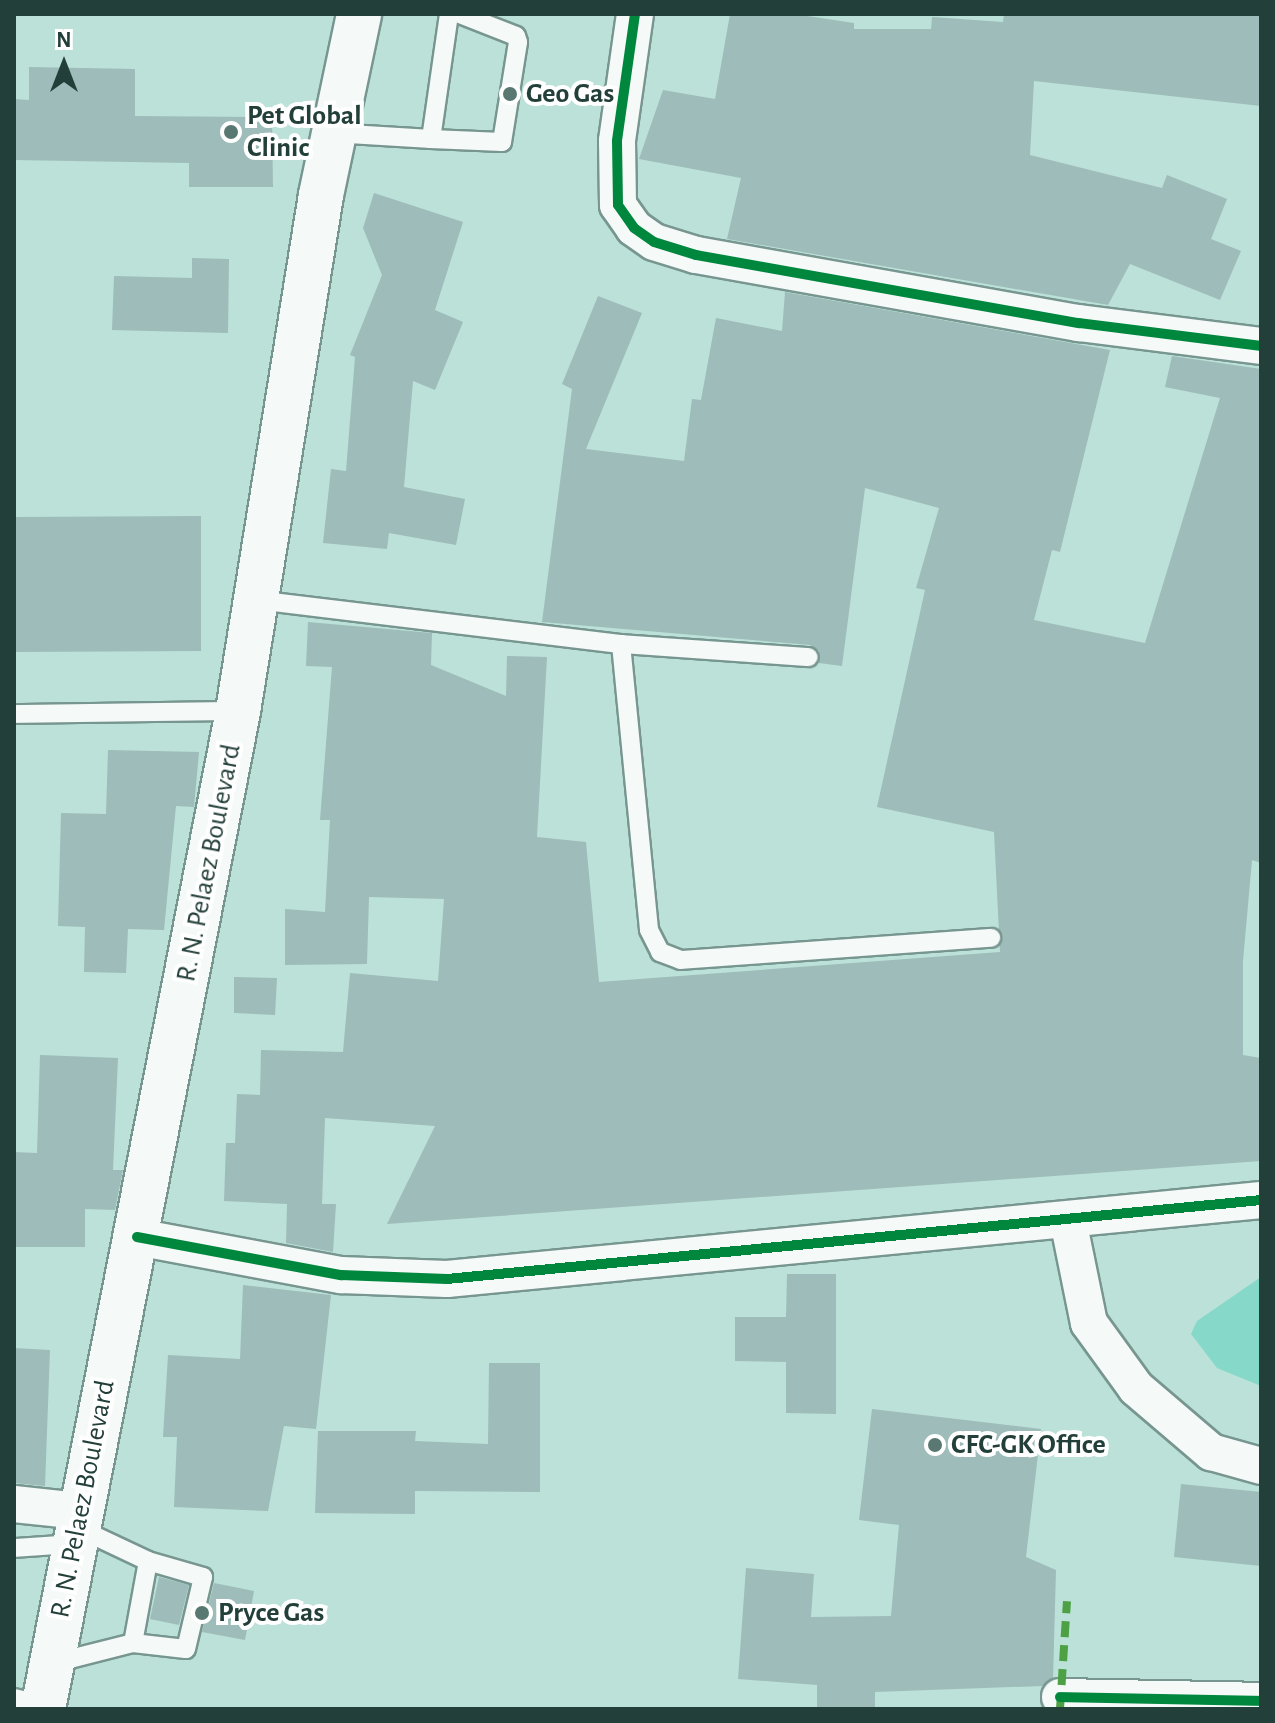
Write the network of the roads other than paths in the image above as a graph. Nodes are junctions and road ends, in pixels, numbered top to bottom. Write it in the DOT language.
graph roads {
  1 [pos="359,14"];
  2 [pos="449,14"];
  3 [pos="460,14"];
  4 [pos="635,14"];
  5 [pos="333,133"];
  6 [pos="431,139"];
  7 [pos="1261,346"];
  8 [pos="253,600"];
  9 [pos="621,644"];
  10 [pos="809,657"];
  11 [pos="238,711"];
  12 [pos="14,714"];
  13 [pos="991,938"];
  14 [pos="1261,1200"];
  15 [pos="1068,1220"];
  16 [pos="137,1237"];
  17 [pos="1261,1466"];
  18 [pos="14,1504"];
  19 [pos="76,1527"];
  20 [pos="14,1548"];
  21 [pos="148,1561"];
  22 [pos="133,1643"];
  23 [pos="38,1694"];
  24 [pos="1060,1697"];
  25 [pos="1261,1701"];
  1 -- 5 [label="main road, R. N. Pelaez Boulevard"];
  2 -- 6 [label="lane"];
  3 -- 6 [label="lane"];
  4 -- 7 [label="street"];
  5 -- 6 [label="lane"];
  5 -- 8 [label="main road, R. N. Pelaez Boulevard"];
  8 -- 9 [label="lane"];
  8 -- 11 [label="main road, R. N. Pelaez Boulevard"];
  9 -- 10 [label="lane"];
  9 -- 13 [label="lane"];
  11 -- 12 [label="lane"];
  11 -- 16 [label="main road, R. N. Pelaez Boulevard"];
  14 -- 15 [label="street"];
  15 -- 16 [label="street"];
  15 -- 17 [label="street"];
  16 -- 19 [label="main road, R. N. Pelaez Boulevard"];
  18 -- 19 [label="street"];
  19 -- 20 [label="lane"];
  19 -- 21 [label="lane"];
  19 -- 23 [label="main road, R. N. Pelaez Boulevard"];
  21 -- 22 [label="lane"];
  21 -- 22 [label="lane"];
  22 -- 23 [label="lane"];
  24 -- 25 [label="street"];
}
